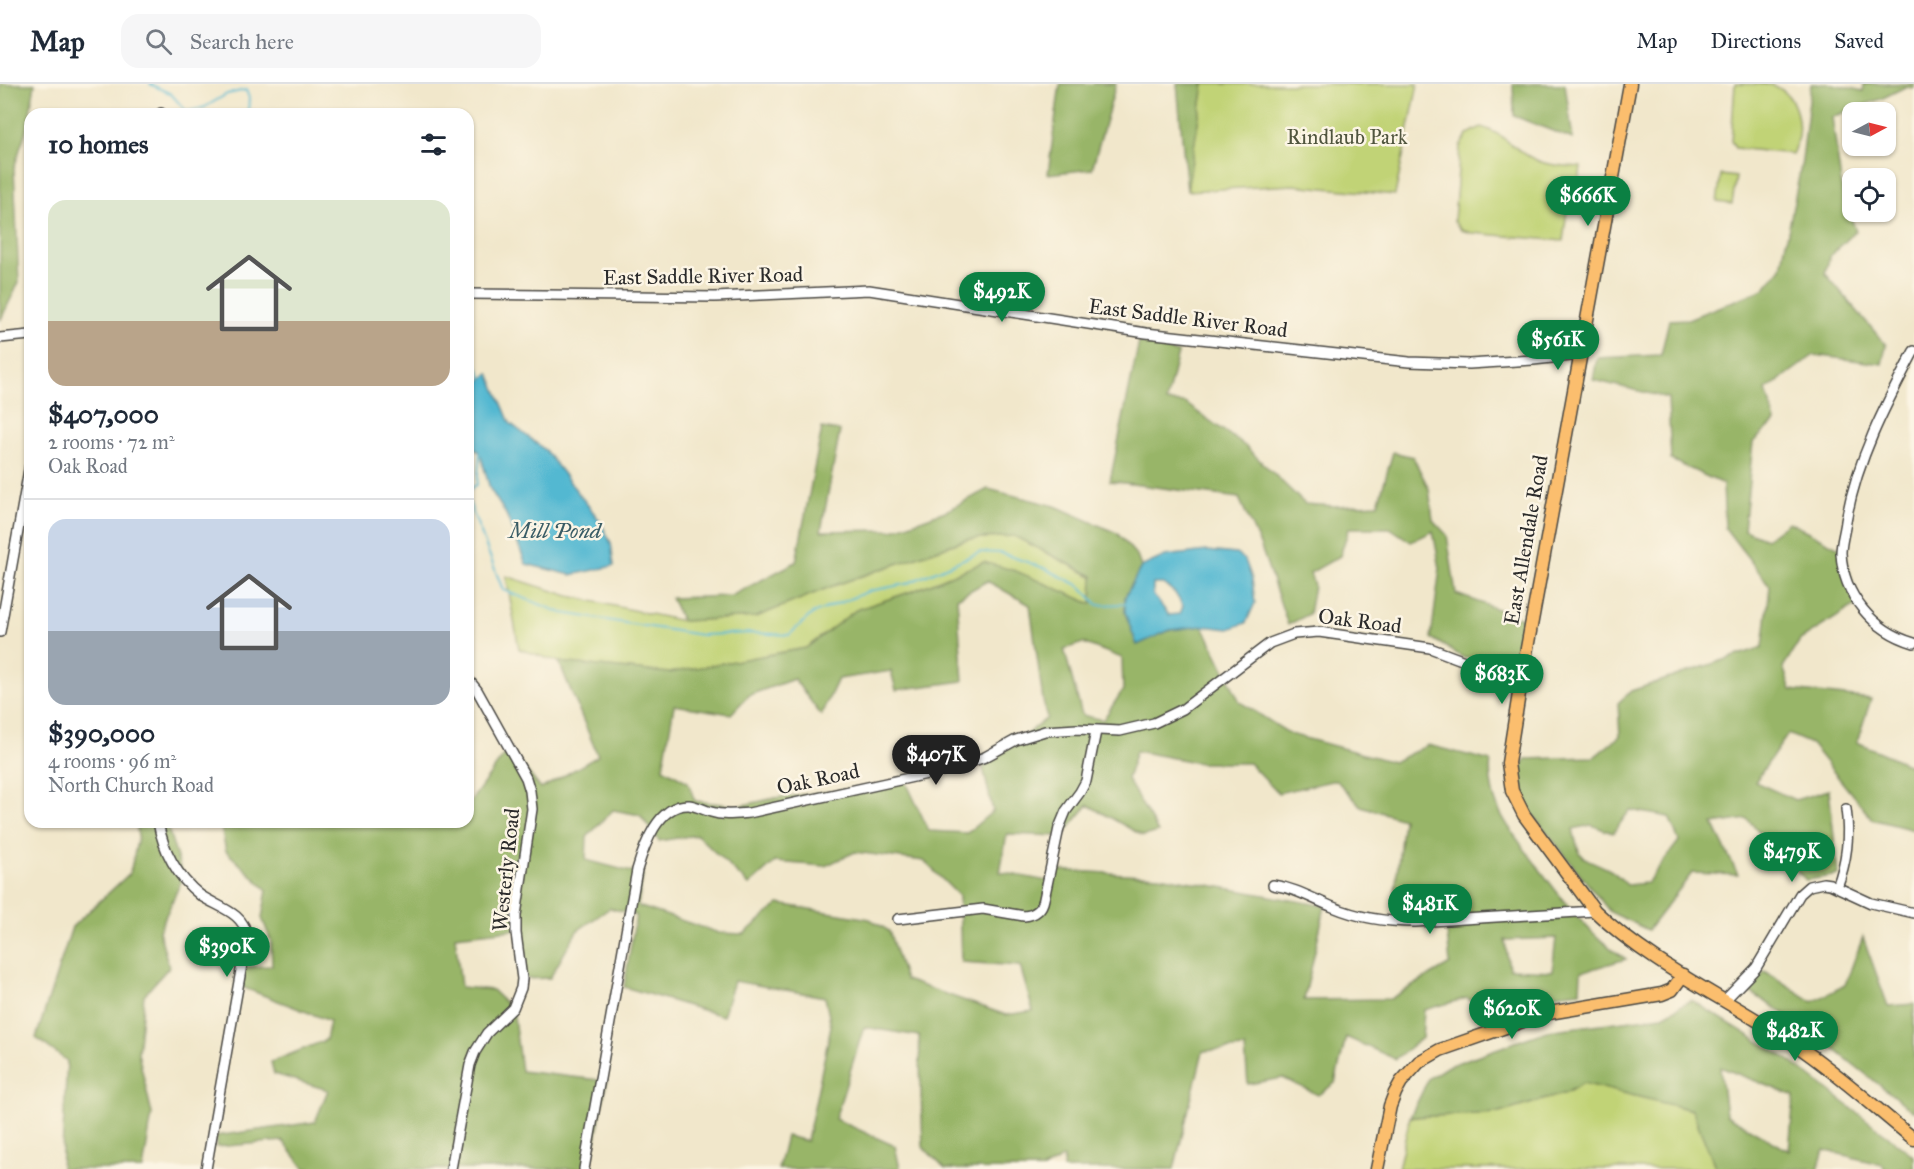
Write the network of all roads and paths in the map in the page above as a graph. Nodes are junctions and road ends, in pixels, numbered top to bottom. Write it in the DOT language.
graph roads {
  1 [pos="1630,84"];
  2 [pos="474,294"];
  3 [pos="24,336"];
  4 [pos="0,338"];
  5 [pos="1914,351"];
  6 [pos="1580,355"];
  7 [pos="24,498"];
  8 [pos="0,632"];
  9 [pos="1914,643"];
  10 [pos="1523,673"];
  11 [pos="474,686"];
  12 [pos="1096,731"];
  13 [pos="1846,809"];
  14 [pos="160,828"];
  15 [pos="1273,885"];
  16 [pos="1837,887"];
  17 [pos="1595,911"];
  18 [pos="1914,913"];
  19 [pos="898,919"];
  20 [pos="1683,975"];
  21 [pos="1724,1001"];
  22 [pos="1914,1139"];
  23 [pos="207,1169"];
  24 [pos="451,1169"];
  25 [pos="584,1169"];
  26 [pos="1377,1169"];
  1 -- 6 [label="main road, East Allendale Road"];
  2 -- 6 [label="street, East Saddle River Road"];
  3 -- 4 [label="street"];
  5 -- 9 [label="street"];
  6 -- 10 [label="main road, East Allendale Road"];
  7 -- 8 [label="street"];
  10 -- 12 [label="street, Oak Road"];
  10 -- 17 [label="main road, East Allendale Road"];
  11 -- 24 [label="street, Westerly Road"];
  12 -- 19 [label="street"];
  12 -- 25 [label="street, Oak Road"];
  13 -- 16 [label="street"];
  14 -- 23 [label="street"];
  15 -- 17 [label="street"];
  16 -- 18 [label="street"];
  16 -- 21 [label="street"];
  17 -- 20 [label="main road, East Allendale Road"];
  20 -- 21 [label="main road, East Allendale Road"];
  20 -- 26 [label="main road"];
  21 -- 22 [label="main road, East Allendale Road"];
}
